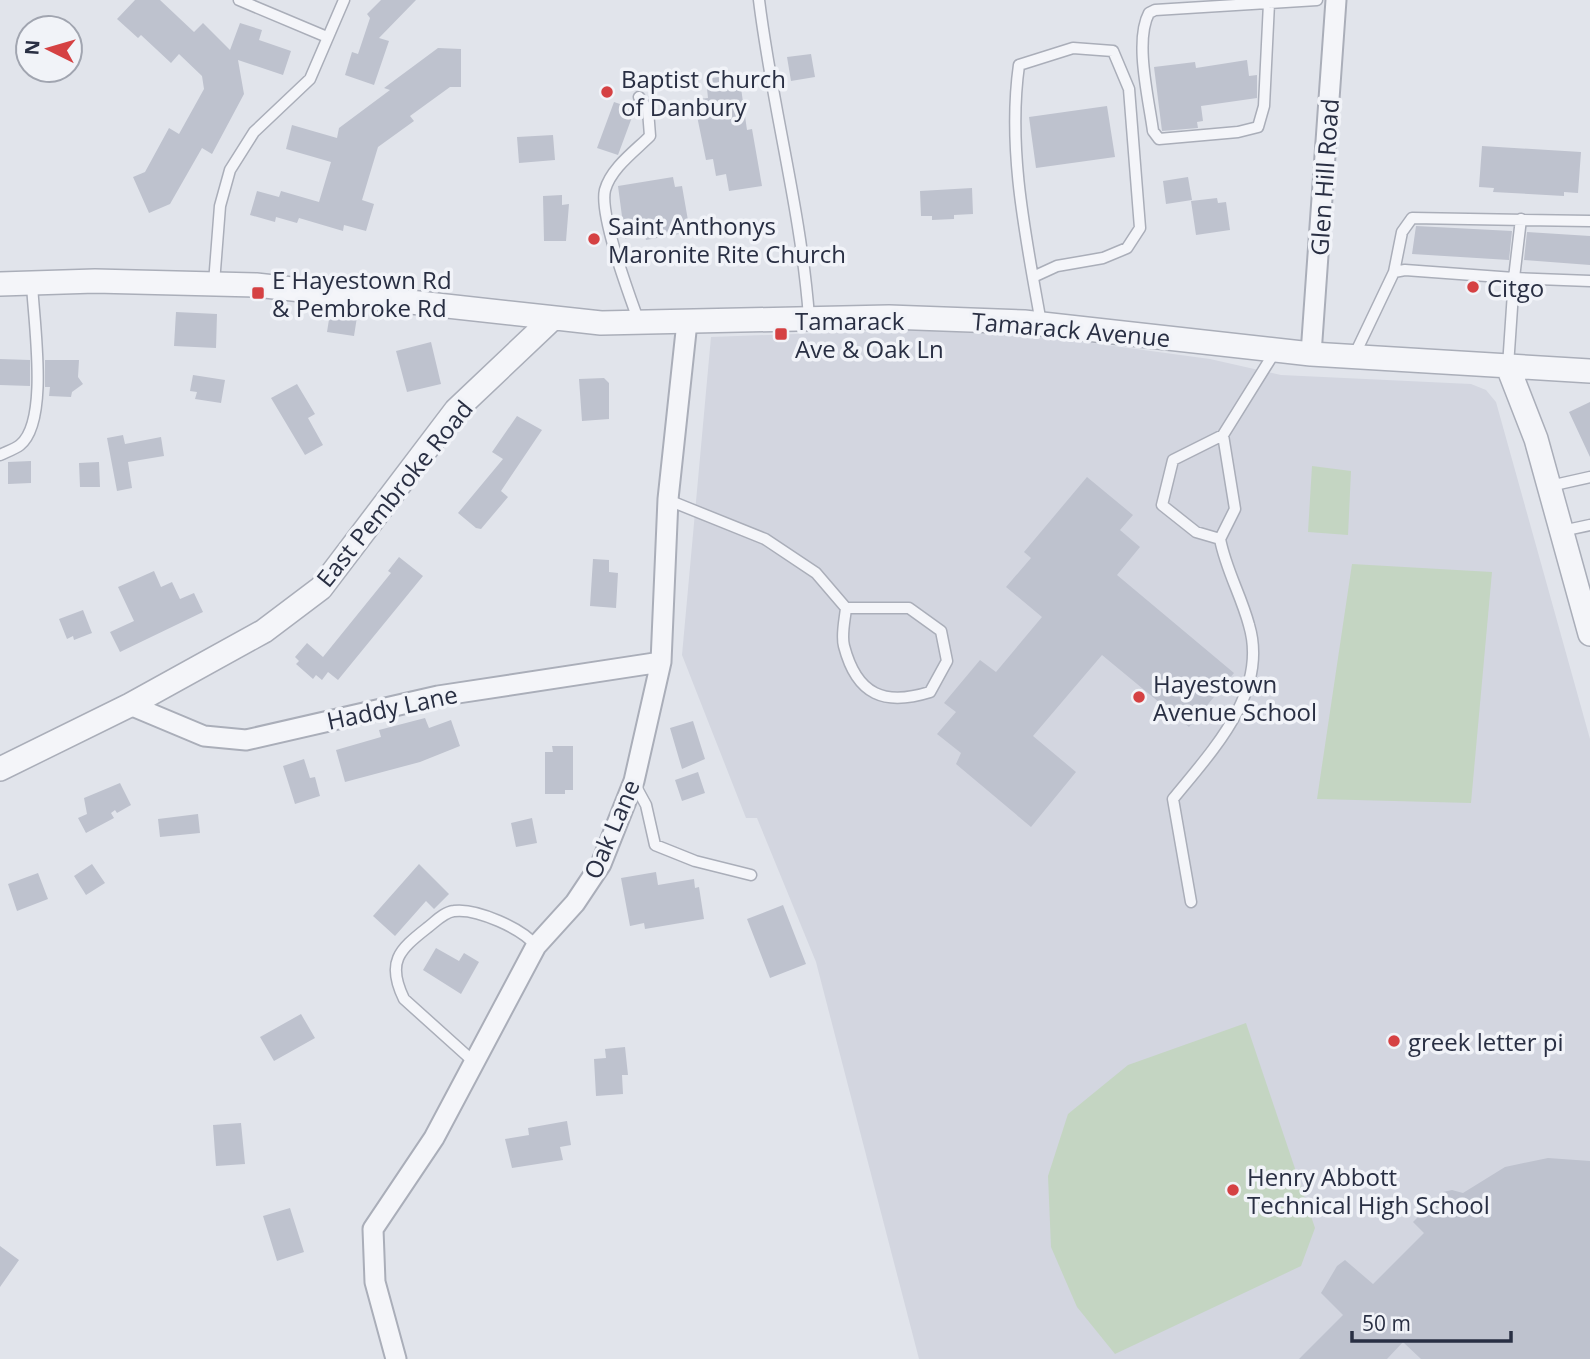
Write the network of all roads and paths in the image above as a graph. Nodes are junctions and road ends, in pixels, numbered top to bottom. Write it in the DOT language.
graph roads {
  1 [pos="239,0"];
  2 [pos="344,0"];
  3 [pos="759,0"];
  4 [pos="1317,0"];
  5 [pos="1336,0"];
  6 [pos="1269,3"];
  7 [pos="327,37"];
  8 [pos="639,97"];
  9 [pos="1521,219"];
  10 [pos="1590,221"];
  11 [pos="1394,272"];
  12 [pos="1033,277"];
  13 [pos="1514,278"];
  14 [pos="1590,281"];
  15 [pos="214,282"];
  16 [pos="32,283"];
  17 [pos="0,284"];
  18 [pos="552,319"];
  19 [pos="810,319"];
  20 [pos="687,322"];
  21 [pos="640,323"];
  22 [pos="1041,323"];
  23 [pos="1276,350"];
  24 [pos="1311,354"];
  25 [pos="1354,357"];
  26 [pos="1508,367"];
  27 [pos="1589,370"];
  28 [pos="1223,435"];
  29 [pos="0,455"];
  30 [pos="1590,477"];
  31 [pos="1549,486"];
  32 [pos="668,499"];
  33 [pos="1590,525"];
  34 [pos="1562,531"];
  35 [pos="1220,539"];
  36 [pos="1584,585"];
  37 [pos="846,608"];
  38 [pos="1590,634"];
  39 [pos="661,662"];
  40 [pos="130,705"];
  41 [pos="0,769"];
  42 [pos="634,781"];
  43 [pos="751,875"];
  44 [pos="1191,902"];
  45 [pos="536,946"];
  46 [pos="474,1062"];
  47 [pos="396,1359"];
  1 -- 7 [label="lane"];
  2 -- 7 [label="lane"];
  3 -- 19 [label="lane"];
  4 -- 6 [label="lane"];
  5 -- 24 [label="street, Glen Hill Road"];
  6 -- 6 [label="lane"];
  7 -- 15 [label="lane"];
  8 -- 21 [label="lane"];
  9 -- 10 [label="lane"];
  9 -- 11 [label="lane"];
  9 -- 13 [label="lane"];
  11 -- 13 [label="lane"];
  11 -- 25 [label="lane"];
  12 -- 12 [label="lane"];
  12 -- 22 [label="lane"];
  13 -- 14 [label="lane"];
  13 -- 26 [label="lane"];
  15 -- 16 [label="street, Tamarack Avenue"];
  15 -- 18 [label="street, Tamarack Avenue"];
  16 -- 17 [label="street, Tamarack Avenue"];
  16 -- 29 [label="lane"];
  18 -- 21 [label="street, Tamarack Avenue"];
  18 -- 40 [label="street, East Pembroke Road"];
  19 -- 20 [label="street, Tamarack Avenue"];
  19 -- 22 [label="street, Tamarack Avenue"];
  20 -- 21 [label="street, Tamarack Avenue"];
  20 -- 32 [label="street, Oak Lane"];
  22 -- 23 [label="street, Tamarack Avenue"];
  23 -- 24 [label="street, Tamarack Avenue"];
  23 -- 28 [label="lane"];
  24 -- 25 [label="street, Tamarack Avenue"];
  25 -- 26 [label="street, Tamarack Avenue"];
  26 -- 27 [label="street, Tamarack Avenue"];
  26 -- 31 [label="street"];
  28 -- 35 [label="lane"];
  28 -- 35 [label="lane"];
  30 -- 31 [label="lane"];
  31 -- 34 [label="street"];
  32 -- 37 [label="lane"];
  32 -- 39 [label="street, Oak Lane"];
  33 -- 34 [label="lane"];
  34 -- 36 [label="street"];
  35 -- 44 [label="lane"];
  36 -- 38 [label="street"];
  37 -- 37 [label="lane"];
  39 -- 40 [label="street, Haddy Lane"];
  39 -- 42 [label="street, Oak Lane"];
  40 -- 41 [label="street, East Pembroke Road"];
  42 -- 43 [label="lane"];
  42 -- 45 [label="street, Oak Lane"];
  45 -- 46 [label="street, Oak Lane"];
  45 -- 46 [label="lane"];
  46 -- 47 [label="street, Oak Lane"];
}
